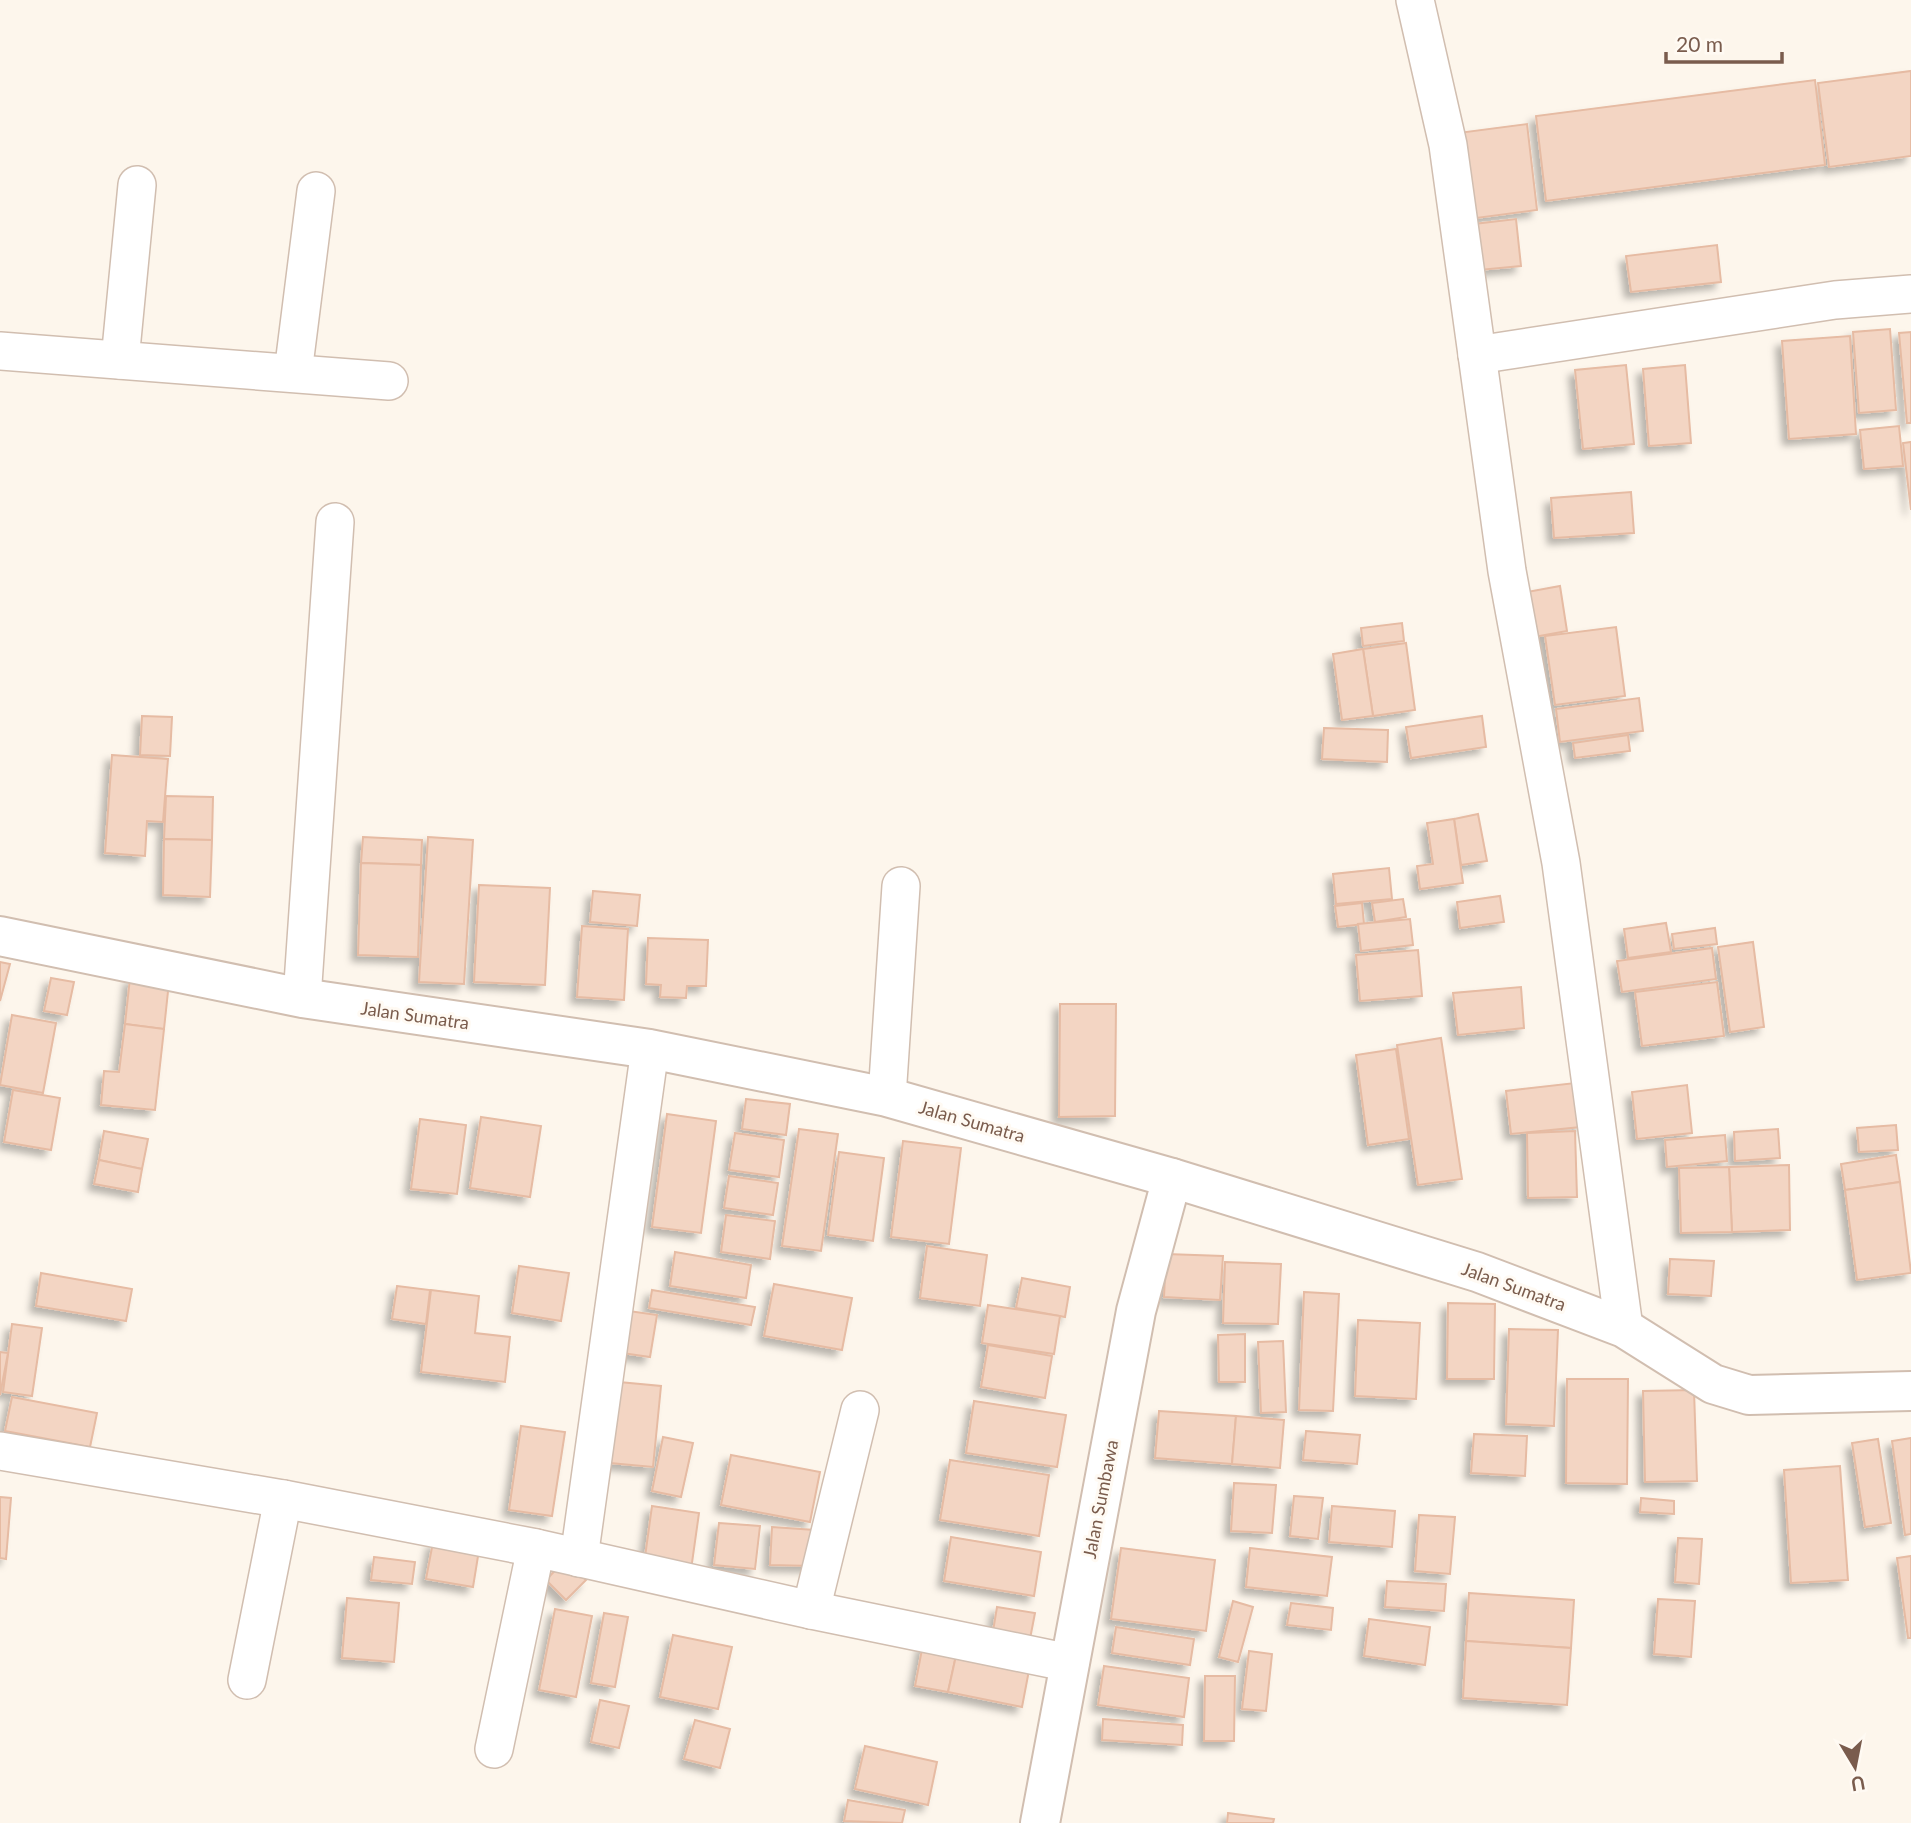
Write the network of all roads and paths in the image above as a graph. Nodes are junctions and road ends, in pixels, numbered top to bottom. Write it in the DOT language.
graph roads {
  1 [pos="1415,0"];
  2 [pos="136,185"];
  3 [pos="316,191"];
  4 [pos="1911,294"];
  5 [pos="0,351"];
  6 [pos="1477,355"];
  7 [pos="120,360"];
  8 [pos="293,373"];
  9 [pos="389,381"];
  10 [pos="335,522"];
  11 [pos="901,886"];
  12 [pos="0,936"];
  13 [pos="302,998"];
  14 [pos="650,1049"];
  15 [pos="887,1097"];
  16 [pos="1172,1178"];
  17 [pos="1624,1328"];
  18 [pos="1911,1391"];
  19 [pos="860,1410"];
  20 [pos="0,1451"];
  21 [pos="283,1499"];
  22 [pos="536,1548"];
  23 [pos="579,1558"];
  24 [pos="811,1610"];
  25 [pos="1070,1663"];
  26 [pos="247,1680"];
  27 [pos="494,1749"];
  28 [pos="1040,1823"];
  1 -- 6 [label="street"];
  2 -- 7 [label="street"];
  3 -- 8 [label="street"];
  4 -- 6 [label="street"];
  5 -- 7 [label="street"];
  6 -- 17 [label="street"];
  7 -- 8 [label="street"];
  8 -- 9 [label="street"];
  10 -- 13 [label="street"];
  11 -- 15 [label="street"];
  12 -- 13 [label="street, Jalan Sumatra"];
  13 -- 14 [label="street, Jalan Sumatra"];
  14 -- 15 [label="street, Jalan Sumatra"];
  14 -- 23 [label="street"];
  15 -- 16 [label="street, Jalan Sumatra"];
  16 -- 17 [label="street, Jalan Sumatra"];
  16 -- 25 [label="street, Jalan Sumbawa"];
  17 -- 18 [label="street, Jalan Sumatra"];
  19 -- 24 [label="street"];
  20 -- 21 [label="street"];
  21 -- 22 [label="street"];
  21 -- 26 [label="street"];
  22 -- 23 [label="street"];
  22 -- 27 [label="street"];
  23 -- 24 [label="street"];
  24 -- 25 [label="street"];
  25 -- 28 [label="street, Jalan Sumbawa"];
}
